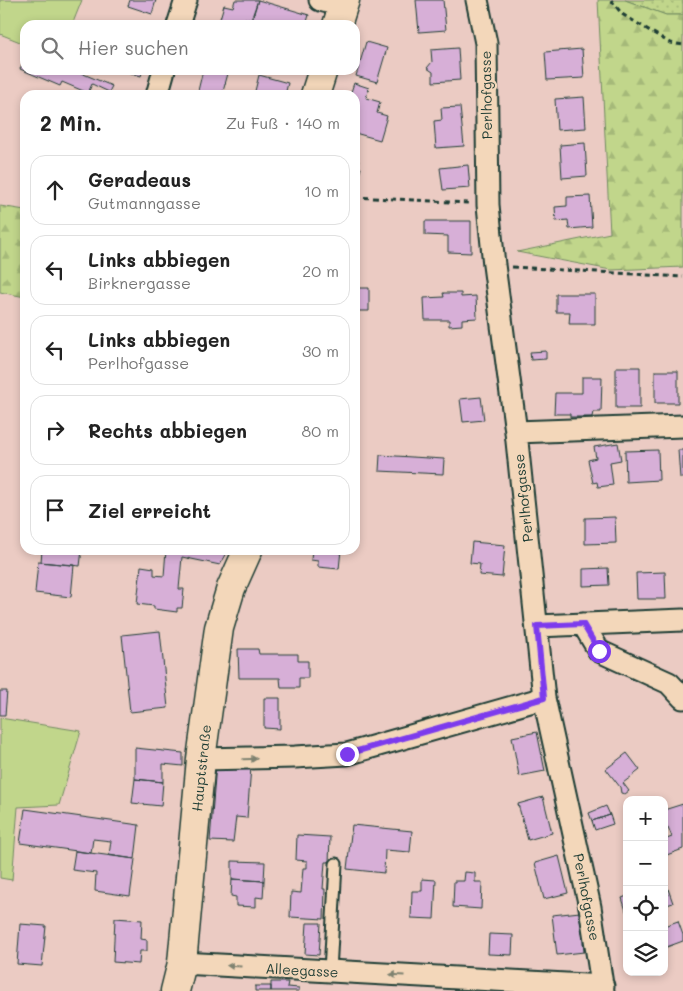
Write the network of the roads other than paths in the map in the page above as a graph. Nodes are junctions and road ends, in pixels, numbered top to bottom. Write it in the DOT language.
graph roads {
  1 [pos="186,0"];
  2 [pos="478,0"];
  3 [pos="180,20"];
  4 [pos="163,75"];
  5 [pos="322,75"];
  6 [pos="158,90"];
  7 [pos="317,90"];
  8 [pos="683,426"];
  9 [pos="516,432"];
  10 [pos="246,555"];
  11 [pos="683,620"];
  12 [pos="583,624"];
  13 [pos="537,626"];
  14 [pos="544,698"];
  15 [pos="683,698"];
  16 [pos="201,759"];
  17 [pos="336,864"];
  18 [pos="182,963"];
  19 [pos="330,971"];
  20 [pos="603,988"];
  21 [pos="176,991"];
  1 -- 3 [label="street"];
  2 -- 9 [label="street, Perlhofgasse"];
  4 -- 6 [label="street"];
  5 -- 7 [label="main road"];
  8 -- 9 [label="street"];
  9 -- 13 [label="street, Perlhofgasse"];
  10 -- 16 [label="main road, Hauptstraße"];
  11 -- 12 [label="street"];
  12 -- 13 [label="street"];
  12 -- 15 [label="street"];
  13 -- 14 [label="street, Perlhofgasse"];
  16 -- 14 [label="street, one-way"];
  14 -- 20 [label="street, Perlhofgasse"];
  16 -- 18 [label="main road, Hauptstraße"];
  17 -- 19 [label="lane"];
  19 -- 18 [label="street, Alleegasse, one-way"];
  18 -- 21 [label="main road, Hauptstraße"];
  20 -- 19 [label="street, Alleegasse, one-way"];
}
